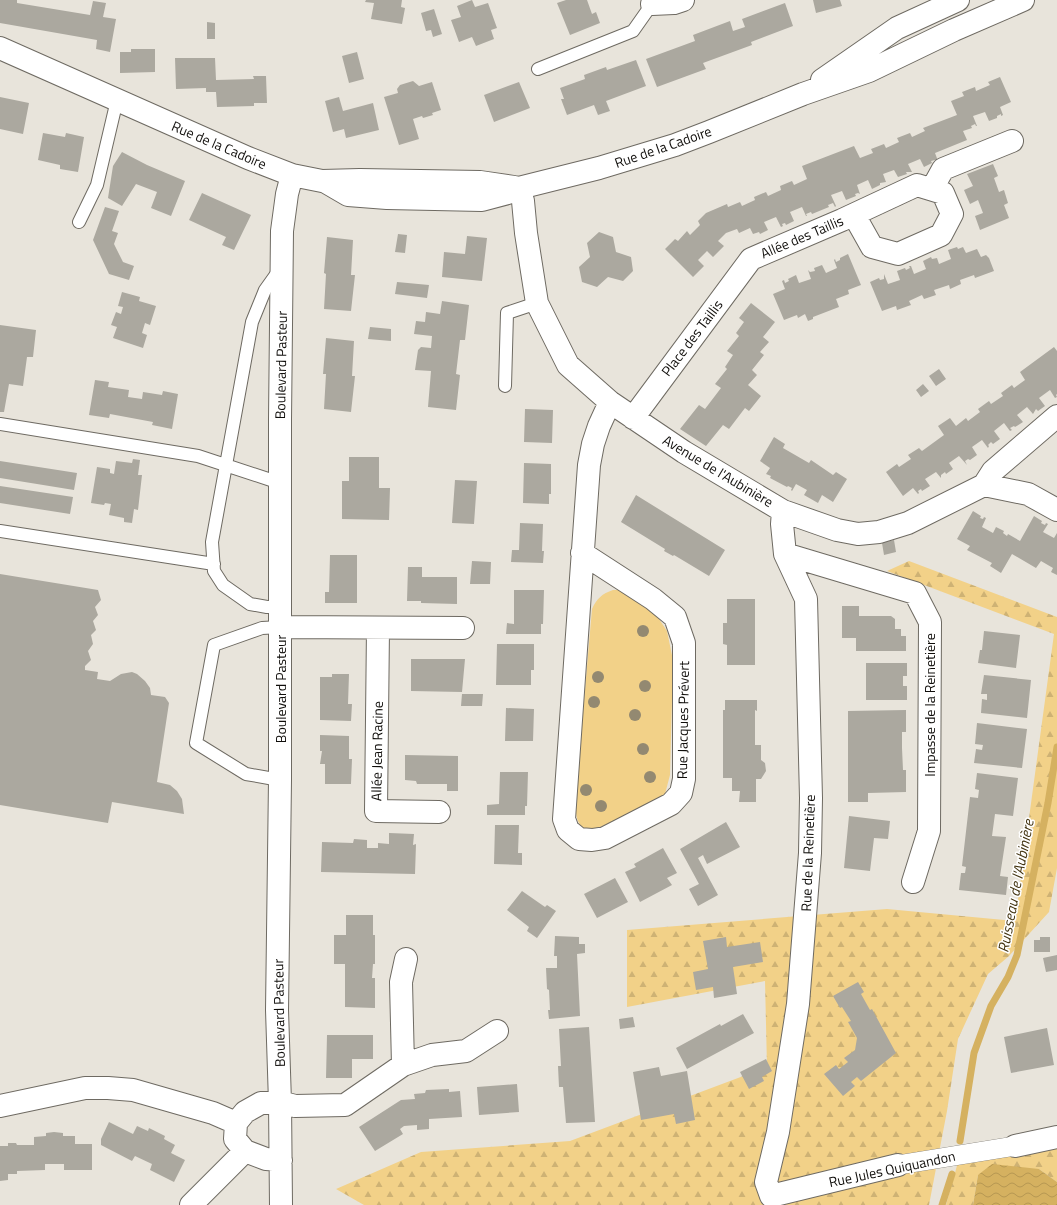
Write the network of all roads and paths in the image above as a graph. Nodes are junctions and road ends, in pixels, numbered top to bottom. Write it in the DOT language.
graph roads {
  1 [pos="683,0"];
  2 [pos="1023,0"];
  3 [pos="952,1"];
  4 [pos="652,4"];
  5 [pos="975,10"];
  6 [pos="954,30"];
  7 [pos="0,48"];
  8 [pos="538,69"];
  9 [pos="803,94"];
  10 [pos="117,100"];
  11 [pos="1012,141"];
  12 [pos="292,175"];
  13 [pos="519,188"];
  14 [pos="932,189"];
  15 [pos="854,215"];
  16 [pos="79,222"];
  17 [pos="750,259"];
  18 [pos="282,266"];
  19 [pos="537,303"];
  20 [pos="505,386"];
  21 [pos="610,402"];
  22 [pos="1057,416"];
  23 [pos="633,418"];
  24 [pos="0,424"];
  25 [pos="226,464"];
  26 [pos="281,479"];
  27 [pos="984,485"];
  28 [pos="783,510"];
  29 [pos="1057,510"];
  30 [pos="0,531"];
  31 [pos="582,552"];
  32 [pos="785,554"];
  33 [pos="214,564"];
  34 [pos="281,617"];
  35 [pos="378,628"];
  36 [pos="463,628"];
  37 [pos="280,780"];
  38 [pos="439,812"];
  39 [pos="913,882"];
  40 [pos="406,959"];
  41 [pos="497,1031"];
  42 [pos="403,1065"];
  43 [pos="280,1102"];
  44 [pos="0,1106"];
  45 [pos="236,1123"];
  46 [pos="1057,1137"];
  47 [pos="1015,1146"];
  48 [pos="245,1151"];
  49 [pos="281,1160"];
  50 [pos="898,1165"];
  51 [pos="771,1196"];
  52 [pos="191,1205"];
  53 [pos="281,1205"];
  1 -- 4 [label="street"];
  2 -- 5 [label="street, Rue de la Cadoire"];
  3 -- 6 [label="street"];
  3 -- 9 [label="street, Rue de la Cadoire"];
  4 -- 8 [label="lane"];
  5 -- 6 [label="street, Rue de la Cadoire"];
  6 -- 9 [label="street, Rue de la Cadoire"];
  7 -- 10 [label="street, Rue de la Cadoire"];
  9 -- 13 [label="street, Rue de la Cadoire"];
  10 -- 12 [label="street, Rue de la Cadoire"];
  10 -- 16 [label="lane"];
  11 -- 14 [label="street"];
  12 -- 13 [label="street, Rue de la Cadoire"];
  12 -- 18 [label="street, Boulevard Pasteur"];
  13 -- 19 [label="street, Avenue de l'Aubinière"];
  14 -- 15 [label="street, Allée des Taillis"];
  14 -- 15 [label="street, Allée des Taillis"];
  15 -- 17 [label="street, Allée des Taillis"];
  17 -- 23 [label="street, Place des Taillis"];
  18 -- 25 [label="lane"];
  18 -- 26 [label="street, Boulevard Pasteur"];
  19 -- 20 [label="lane"];
  19 -- 21 [label="street, Avenue de l'Aubinière"];
  21 -- 23 [label="street, Avenue de l'Aubinière"];
  21 -- 31 [label="street, Rue Jacques Prévert"];
  22 -- 27 [label="street"];
  23 -- 28 [label="street, Avenue de l'Aubinière"];
  24 -- 25 [label="lane"];
  25 -- 26 [label="lane"];
  25 -- 33 [label="lane"];
  26 -- 34 [label="street, Boulevard Pasteur"];
  27 -- 28 [label="street, Avenue de l'Aubinière"];
  27 -- 29 [label="street"];
  28 -- 32 [label="street, Rue de la Reinetière"];
  30 -- 33 [label="lane"];
  31 -- 31 [label="street, Rue Jacques Prévert"];
  32 -- 39 [label="street, Impasse de la Reinetière"];
  32 -- 51 [label="street, Rue de la Reinetière"];
  33 -- 34 [label="lane"];
  34 -- 35 [label="street"];
  34 -- 37 [label="street, Boulevard Pasteur"];
  34 -- 37 [label="lane"];
  35 -- 36 [label="street"];
  35 -- 38 [label="street, Allée Jean Racine"];
  37 -- 43 [label="street, Boulevard Pasteur"];
  40 -- 42 [label="street"];
  41 -- 42 [label="street"];
  42 -- 43 [label="street"];
  43 -- 45 [label="street"];
  43 -- 49 [label="street, Boulevard Pasteur"];
  44 -- 45 [label="street"];
  45 -- 48 [label="street"];
  46 -- 47 [label="street"];
  47 -- 50 [label="street, Rue Jules Quiquandon"];
  48 -- 49 [label="street"];
  48 -- 52 [label="street"];
  49 -- 53 [label="street, Boulevard Pasteur"];
  50 -- 51 [label="street, Rue Jules Quiquandon"];
}
